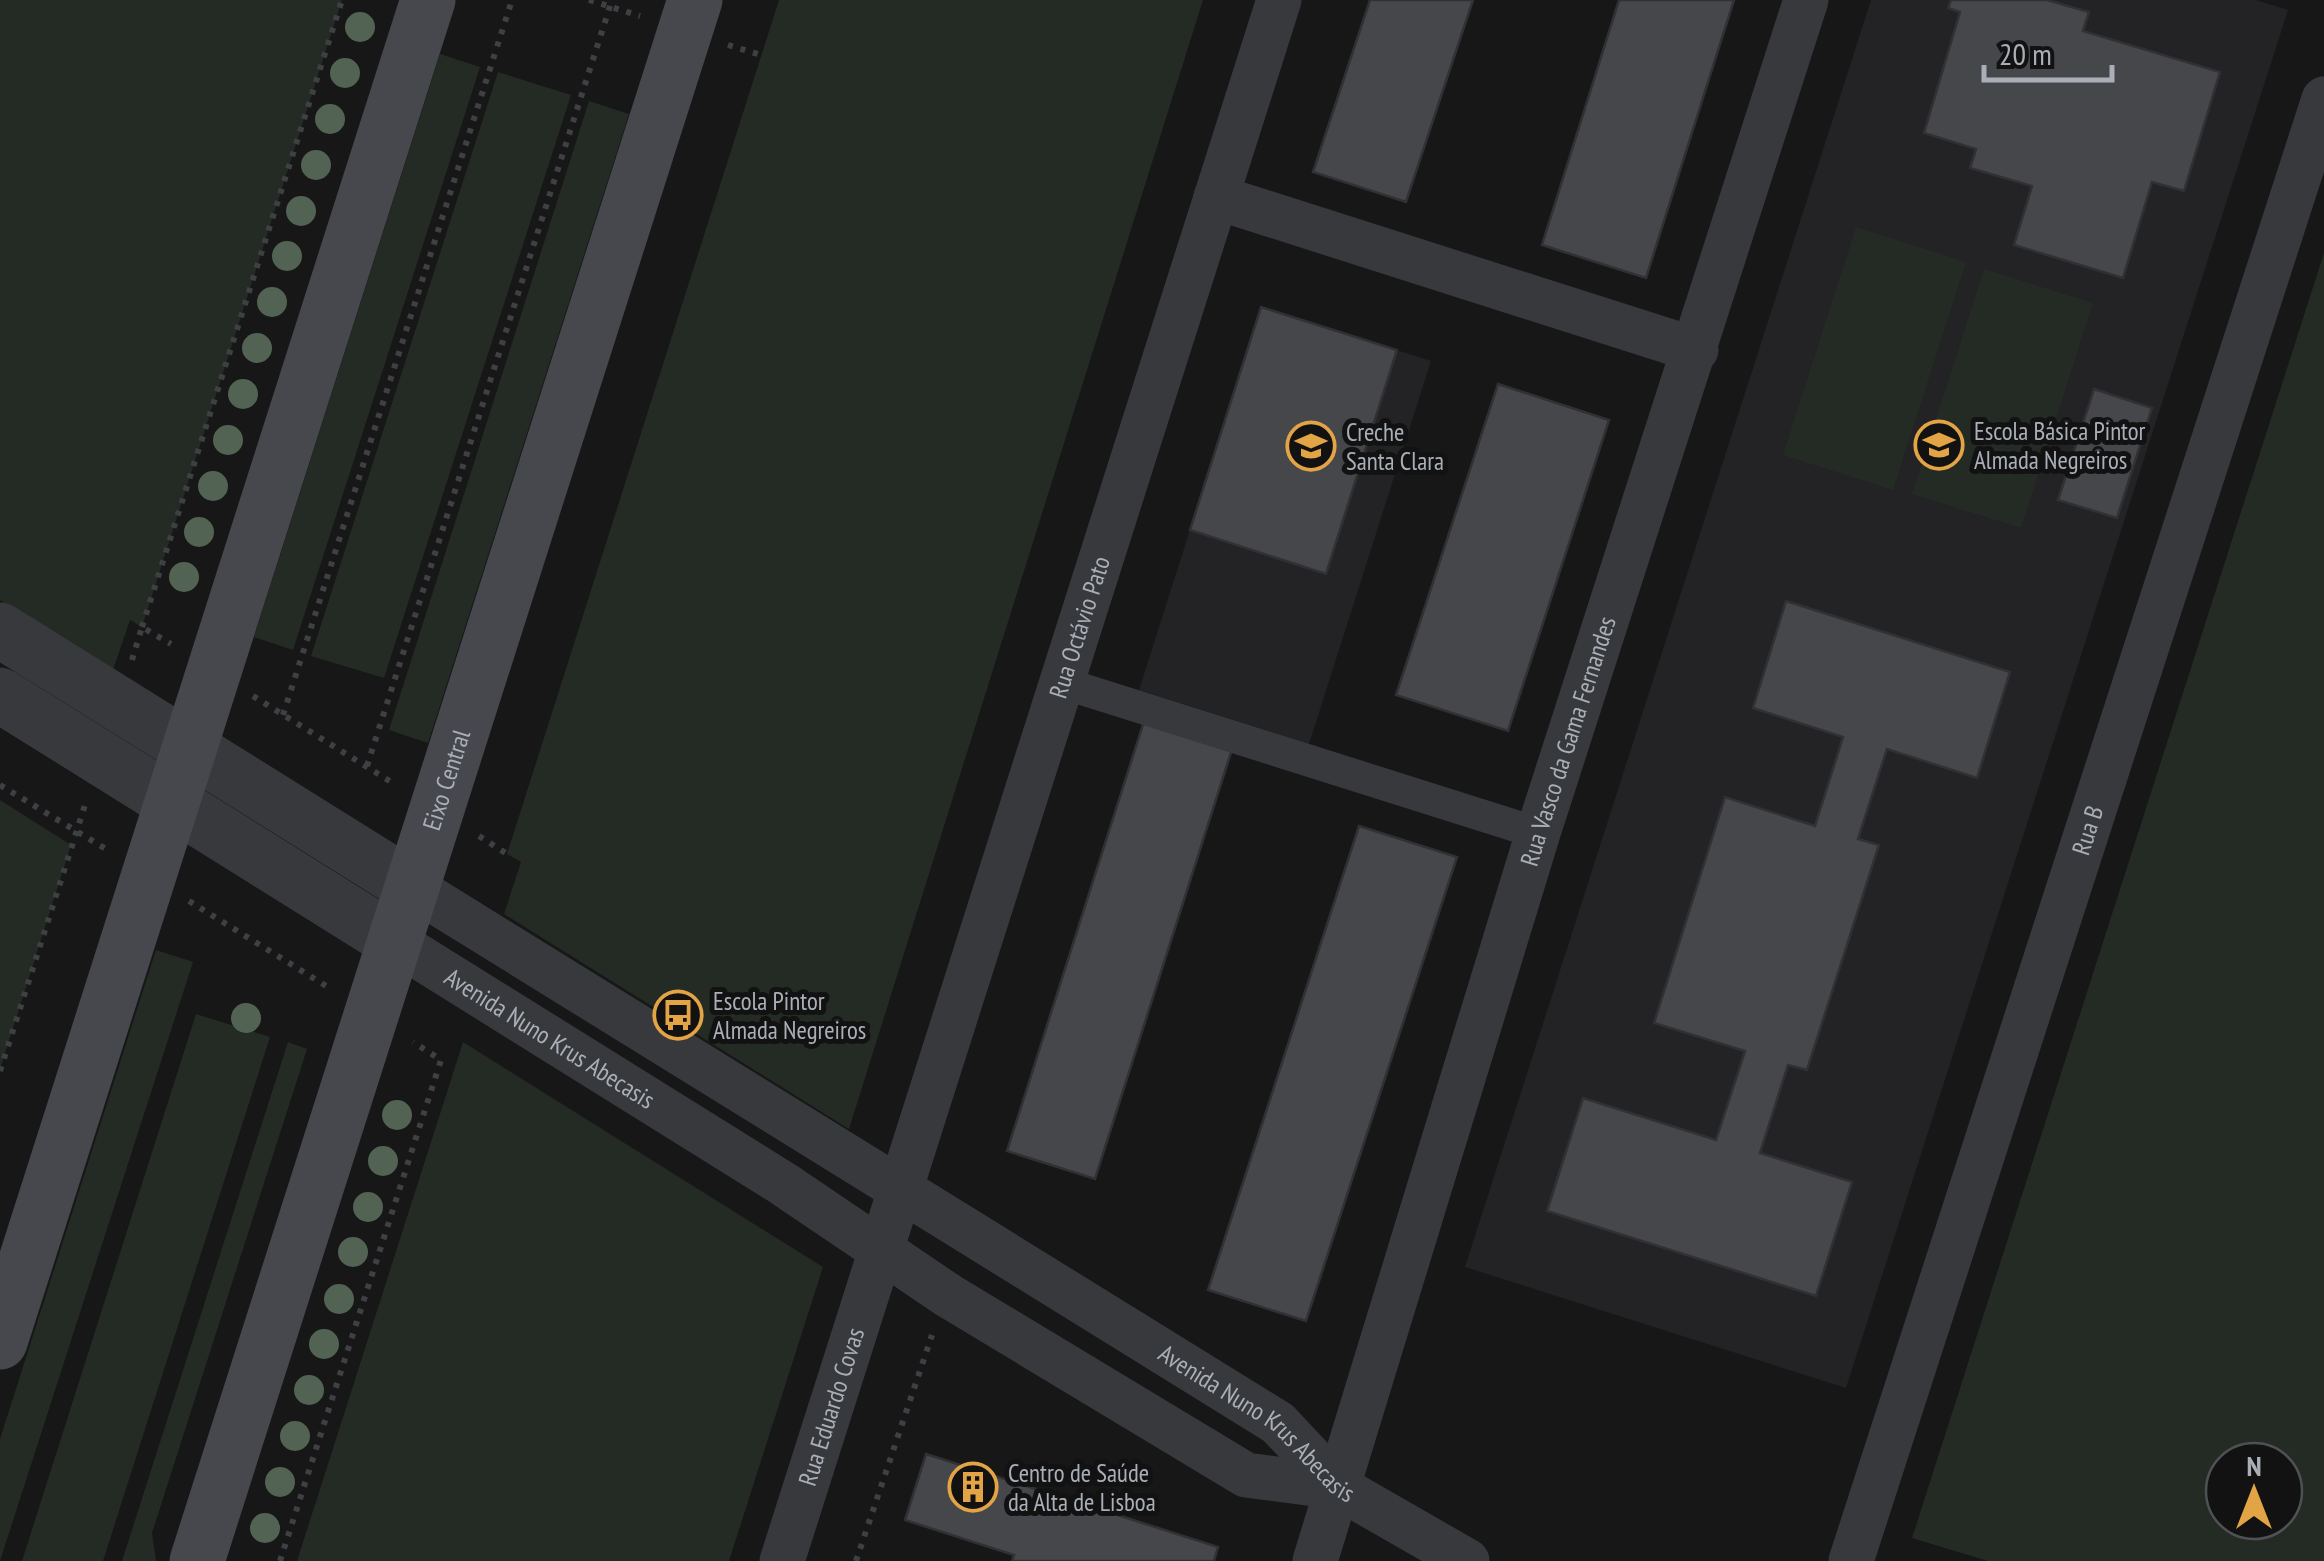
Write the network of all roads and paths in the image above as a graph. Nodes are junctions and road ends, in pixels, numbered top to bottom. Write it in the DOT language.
graph roads {
  1 [pos="342,0"];
  2 [pos="428,0"];
  3 [pos="512,0"];
  4 [pos="612,0"];
  5 [pos="695,0"];
  6 [pos="1279,0"];
  7 [pos="1806,0"];
  8 [pos="2324,99"];
  9 [pos="1216,198"];
  10 [pos="1696,350"];
  11 [pos="142,627"];
  12 [pos="0,630"];
  13 [pos="1063,683"];
  14 [pos="0,695"];
  15 [pos="283,714"];
  16 [pos="190,749"];
  17 [pos="367,766"];
  18 [pos="0,785"];
  19 [pos="173,804"];
  20 [pos="77,831"];
  21 [pos="1538,832"];
  22 [pos="149,876"];
  23 [pos="412,888"];
  24 [pos="397,943"];
  25 [pos="372,1016"];
  26 [pos="0,1071"];
  27 [pos="901,1188"];
  28 [pos="880,1252"];
  29 [pos="949,1296"];
  30 [pos="0,1342"];
  31 [pos="1338,1487"];
  32 [pos="197,1561"];
  33 [pos="280,1561"];
  34 [pos="782,1561"];
  35 [pos="856,1561"];
  36 [pos="1315,1561"];
  37 [pos="1467,1561"];
  38 [pos="1851,1561"];
  1 -- 11 [label="path"];
  2 -- 16 [label="main road"];
  3 -- 15 [label="path"];
  4 -- 17 [label="path"];
  5 -- 23 [label="main road, Eixo Central"];
  6 -- 9 [label="street, Rua Octávio Pato"];
  7 -- 10 [label="street, Rua Vasco da Gama Fernandes"];
  8 -- 38 [label="street, Rua B"];
  9 -- 10 [label="street"];
  9 -- 13 [label="street, Rua Octávio Pato"];
  10 -- 21 [label="street, Rua Vasco da Gama Fernandes"];
  12 -- 16 [label="street, Avenida Nuno Krus Abecasis"];
  13 -- 21 [label="street"];
  13 -- 27 [label="street, Rua Octávio Pato"];
  14 -- 19 [label="street, Avenida Nuno Krus Abecasis"];
  16 -- 19 [label="main road"];
  16 -- 23 [label="street, Avenida Nuno Krus Abecasis"];
  18 -- 20 [label="path"];
  19 -- 22 [label="main road"];
  19 -- 24 [label="street, Avenida Nuno Krus Abecasis"];
  20 -- 22 [label="path"];
  20 -- 26 [label="path"];
  21 -- 31 [label="street, Rua Vasco da Gama Fernandes"];
  22 -- 25 [label="path"];
  22 -- 30 [label="main road"];
  23 -- 24 [label="main road, Eixo Central"];
  23 -- 27 [label="street, Avenida Nuno Krus Abecasis"];
  24 -- 25 [label="main road, Eixo Central"];
  24 -- 28 [label="street, Avenida Nuno Krus Abecasis"];
  25 -- 32 [label="main road, Eixo Central"];
  25 -- 33 [label="path"];
  27 -- 28 [label="street, Rua Octávio Pato"];
  27 -- 31 [label="street, Avenida Nuno Krus Abecasis"];
  28 -- 29 [label="street, Avenida Nuno Krus Abecasis"];
  28 -- 34 [label="street, Rua Eduardo Covas"];
  29 -- 31 [label="street, Avenida Nuno Krus Abecasis"];
  29 -- 35 [label="path"];
  31 -- 36 [label="street, Rua Vasco da Gama Fernandes"];
  31 -- 37 [label="street"];
}
